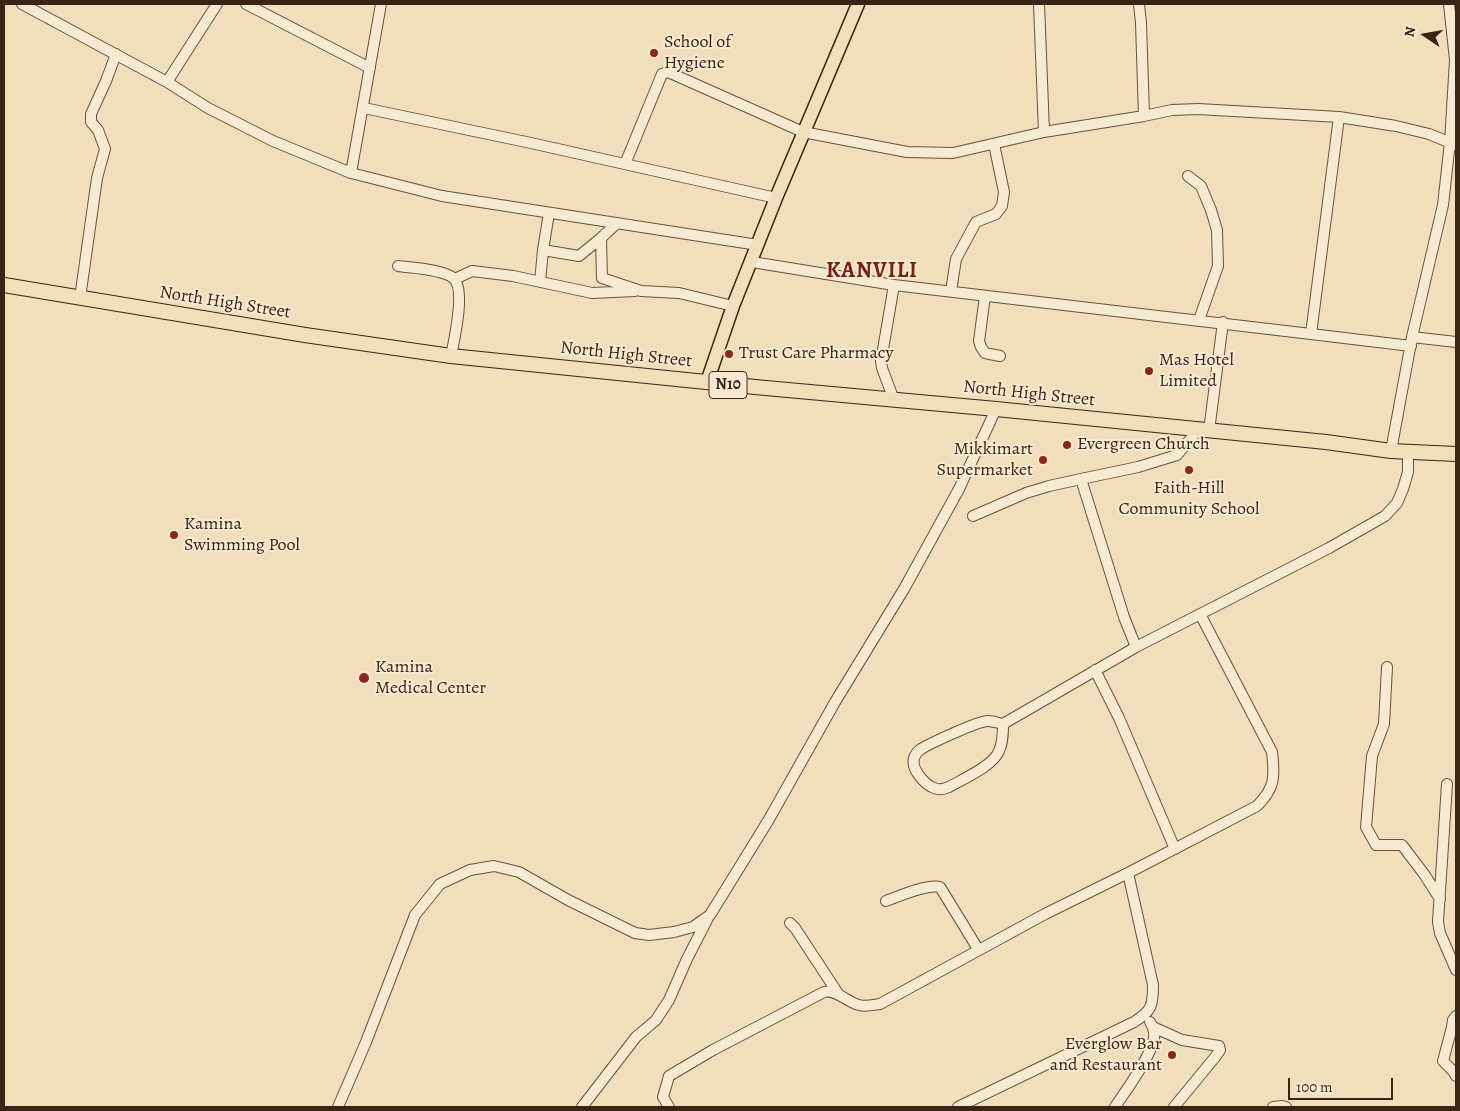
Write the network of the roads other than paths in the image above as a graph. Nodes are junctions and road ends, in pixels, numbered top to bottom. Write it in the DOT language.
graph roads {
  1 [pos="24,4"];
  2 [pos="217,4"];
  3 [pos="246,4"];
  4 [pos="381,4"];
  5 [pos="858,4"];
  6 [pos="1039,4"];
  7 [pos="1139,4"];
  8 [pos="1449,4"];
  9 [pos="116,54"];
  10 [pos="1455,60"];
  11 [pos="370,68"];
  12 [pos="167,82"];
  13 [pos="364,108"];
  14 [pos="1144,116"];
  15 [pos="1339,117"];
  16 [pos="803,132"];
  17 [pos="1044,132"];
  18 [pos="1453,143"];
  19 [pos="994,144"];
  20 [pos="625,164"];
  21 [pos="351,173"];
  22 [pos="1188,176"];
  23 [pos="776,198"];
  24 [pos="549,213"];
  25 [pos="616,224"];
  26 [pos="601,238"];
  27 [pos="758,245"];
  28 [pos="543,250"];
  29 [pos="752,262"];
  30 [pos="398,266"];
  31 [pos="454,279"];
  32 [pos="540,282"];
  33 [pos="4,285"];
  34 [pos="894,285"];
  35 [pos="641,291"];
  36 [pos="951,291"];
  37 [pos="985,296"];
  38 [pos="80,298"];
  39 [pos="733,306"];
  40 [pos="1199,320"];
  41 [pos="1223,322"];
  42 [pos="1311,334"];
  43 [pos="1412,342"];
  44 [pos="1456,342"];
  45 [pos="451,356"];
  46 [pos="1000,356"];
  47 [pos="707,382"];
  48 [pos="894,400"];
  49 [pos="996,409"];
  50 [pos="1204,430"];
  51 [pos="1391,451"];
  52 [pos="1408,452"];
  53 [pos="1456,454"];
  54 [pos="1081,479"];
  55 [pos="972,516"];
  56 [pos="1200,614"];
  57 [pos="1136,647"];
  58 [pos="1387,667"];
  59 [pos="1095,670"];
  60 [pos="1003,724"];
  61 [pos="1447,784"];
  62 [pos="1175,849"];
  63 [pos="1128,873"];
  64 [pos="1440,899"];
  65 [pos="886,901"];
  66 [pos="710,915"];
  67 [pos="790,923"];
  68 [pos="978,949"];
  69 [pos="1456,970"];
  70 [pos="839,995"];
  71 [pos="1146,1014"];
  72 [pos="1456,1016"];
  73 [pos="1153,1027"];
  74 [pos="1454,1028"];
  75 [pos="1456,1076"];
  76 [pos="963,1106"];
  77 [pos="338,1107"];
  78 [pos="582,1107"];
  79 [pos="668,1107"];
  80 [pos="1115,1107"];
  81 [pos="1174,1107"];
  82 [pos="1273,1107"];
  83 [pos="1286,1107"];
  1 -- 9 [label="street"];
  2 -- 12 [label="street"];
  3 -- 11 [label="street"];
  4 -- 11 [label="street"];
  5 -- 16 [label="main road"];
  6 -- 17 [label="street"];
  7 -- 14 [label="street"];
  8 -- 10 [label="street"];
  9 -- 12 [label="street"];
  9 -- 38 [label="street"];
  10 -- 18 [label="street"];
  11 -- 13 [label="street"];
  12 -- 21 [label="street"];
  13 -- 20 [label="street"];
  13 -- 21 [label="street"];
  14 -- 15 [label="street"];
  14 -- 17 [label="street"];
  15 -- 18 [label="street"];
  15 -- 42 [label="street"];
  16 -- 19 [label="street"];
  16 -- 20 [label="street"];
  16 -- 23 [label="main road"];
  17 -- 19 [label="street"];
  18 -- 43 [label="street"];
  19 -- 36 [label="street"];
  20 -- 23 [label="street"];
  21 -- 24 [label="street"];
  22 -- 40 [label="street"];
  23 -- 27 [label="main road"];
  24 -- 25 [label="street"];
  24 -- 28 [label="street"];
  25 -- 26 [label="street"];
  25 -- 27 [label="street"];
  26 -- 28 [label="street"];
  26 -- 35 [label="street"];
  27 -- 29 [label="main road"];
  28 -- 32 [label="street"];
  29 -- 34 [label="street"];
  29 -- 39 [label="main road"];
  30 -- 31 [label="street"];
  31 -- 32 [label="street"];
  31 -- 45 [label="street"];
  32 -- 35 [label="street"];
  33 -- 38 [label="highway, North High Street / N10"];
  34 -- 36 [label="street"];
  34 -- 48 [label="street"];
  35 -- 39 [label="street"];
  36 -- 37 [label="street"];
  37 -- 40 [label="street"];
  37 -- 46 [label="street"];
  38 -- 45 [label="highway, North High Street / N10"];
  39 -- 47 [label="main road"];
  40 -- 41 [label="street"];
  41 -- 42 [label="street"];
  41 -- 50 [label="street"];
  42 -- 43 [label="street"];
  43 -- 44 [label="street"];
  43 -- 51 [label="street"];
  45 -- 47 [label="highway, North High Street / N10"];
  47 -- 48 [label="highway, North High Street / N10"];
  48 -- 49 [label="highway, North High Street / N10"];
  49 -- 50 [label="highway, North High Street / N10"];
  49 -- 66 [label="street"];
  50 -- 51 [label="highway, North High Street / N10"];
  50 -- 54 [label="street"];
  51 -- 52 [label="highway, North High Street / N10"];
  52 -- 53 [label="highway, North High Street / N10"];
  52 -- 56 [label="street"];
  54 -- 55 [label="street"];
  54 -- 57 [label="street"];
  56 -- 57 [label="street"];
  56 -- 62 [label="street"];
  57 -- 59 [label="street"];
  58 -- 64 [label="street"];
  59 -- 60 [label="street"];
  59 -- 62 [label="street"];
  60 -- 60 [label="street"];
  61 -- 64 [label="street"];
  62 -- 63 [label="street"];
  63 -- 68 [label="street"];
  63 -- 71 [label="street"];
  64 -- 69 [label="street"];
  65 -- 68 [label="street"];
  66 -- 77 [label="street"];
  66 -- 78 [label="street"];
  67 -- 70 [label="street"];
  68 -- 70 [label="street"];
  70 -- 79 [label="street"];
  71 -- 73 [label="street"];
  71 -- 76 [label="street"];
  72 -- 74 [label="street"];
  73 -- 80 [label="street"];
  73 -- 81 [label="street"];
  74 -- 75 [label="street"];
  82 -- 83 [label="street"];
}
